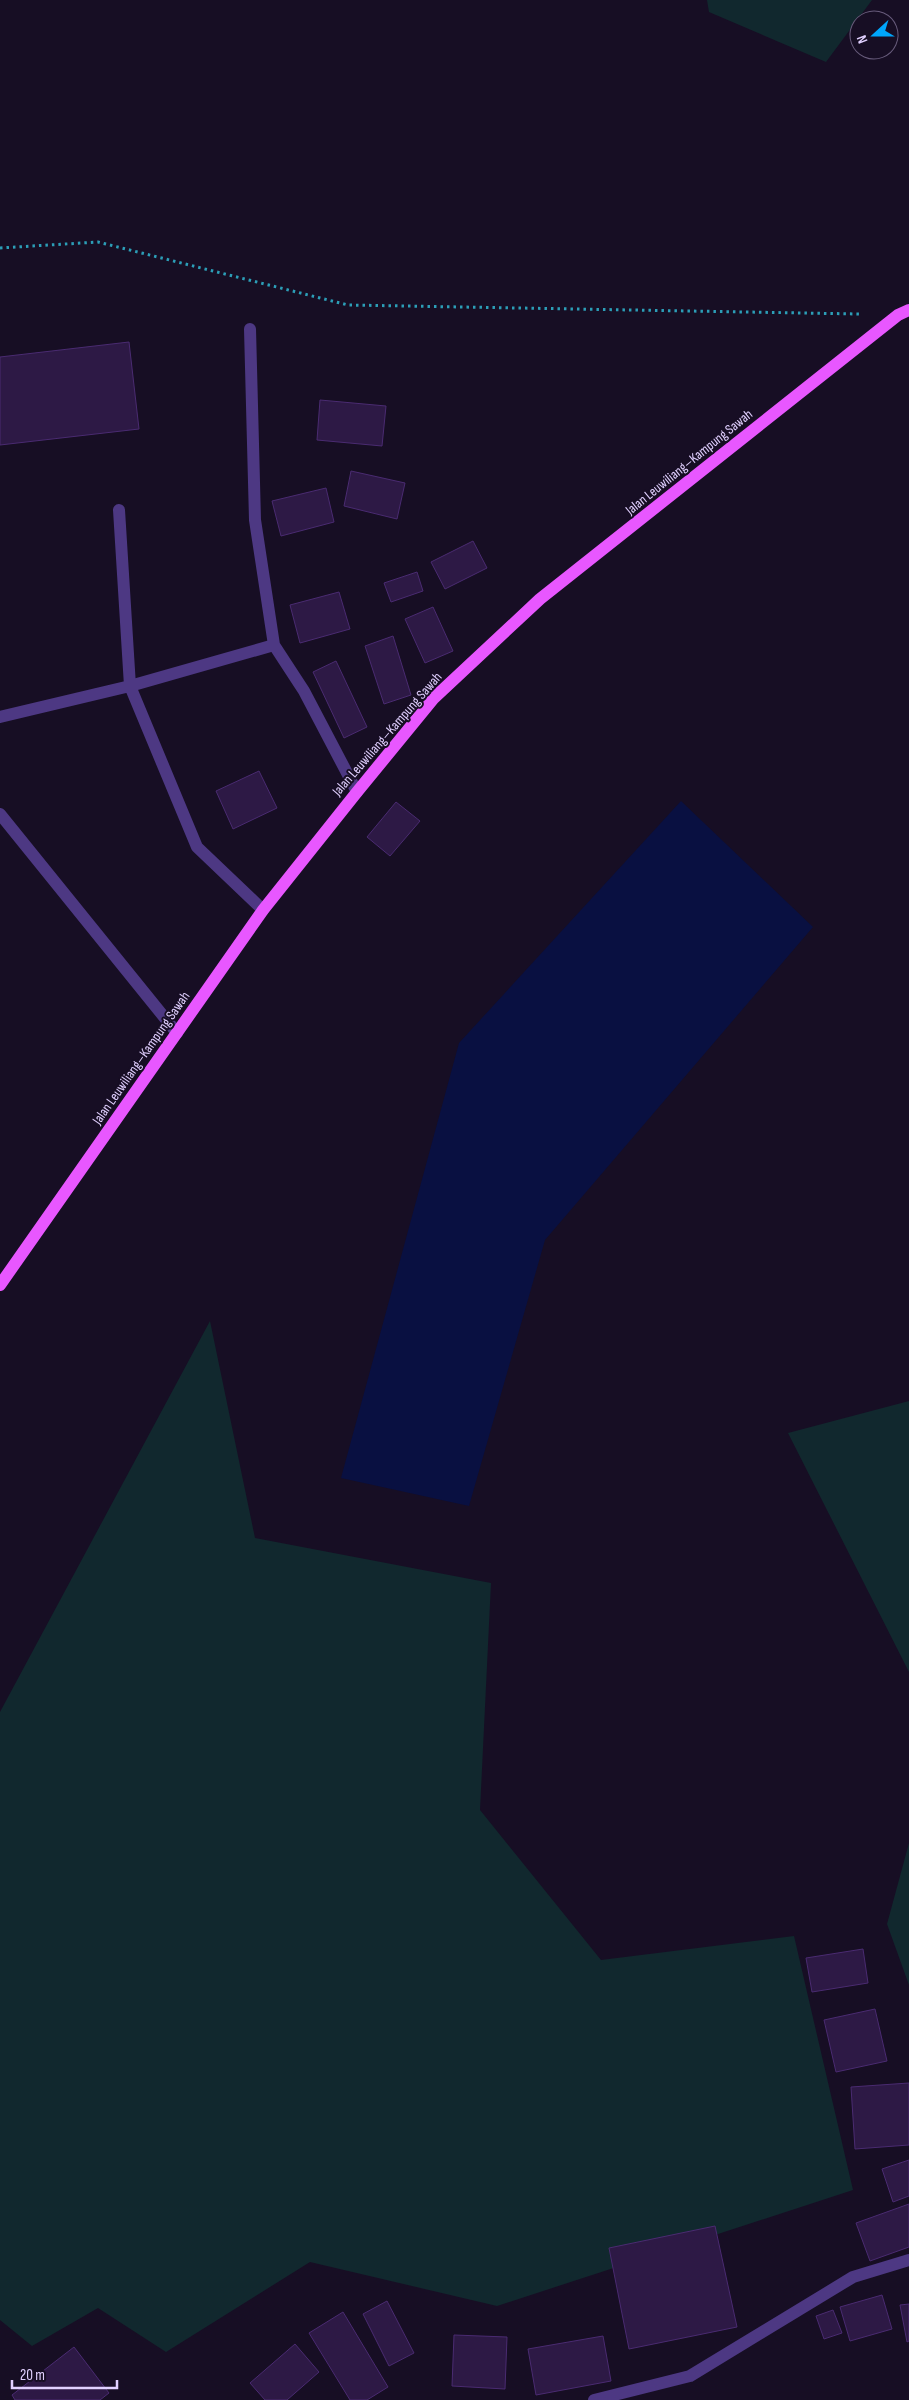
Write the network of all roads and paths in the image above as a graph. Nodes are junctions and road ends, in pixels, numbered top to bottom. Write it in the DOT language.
graph roads {
  1 [pos="0,248"];
  2 [pos="903,312"];
  3 [pos="250,329"];
  4 [pos="119,510"];
  5 [pos="274,645"];
  6 [pos="130,686"];
  7 [pos="0,717"];
  8 [pos="357,792"];
  9 [pos="0,814"];
  10 [pos="263,910"];
  11 [pos="177,1033"];
  12 [pos="0,1285"];
  13 [pos="909,2260"];
  14 [pos="594,2400"];
  1 -- 2 [label="path"];
  2 -- 8 [label="main road, Jalan Leuwiliang–Kampung Sawah"];
  3 -- 5 [label="street"];
  4 -- 6 [label="street"];
  5 -- 6 [label="street"];
  5 -- 8 [label="street"];
  6 -- 7 [label="street"];
  6 -- 10 [label="street"];
  8 -- 10 [label="main road, Jalan Leuwiliang–Kampung Sawah"];
  9 -- 11 [label="street"];
  10 -- 11 [label="main road, Jalan Leuwiliang–Kampung Sawah"];
  11 -- 12 [label="main road, Jalan Leuwiliang–Kampung Sawah"];
  13 -- 14 [label="street"];
}
